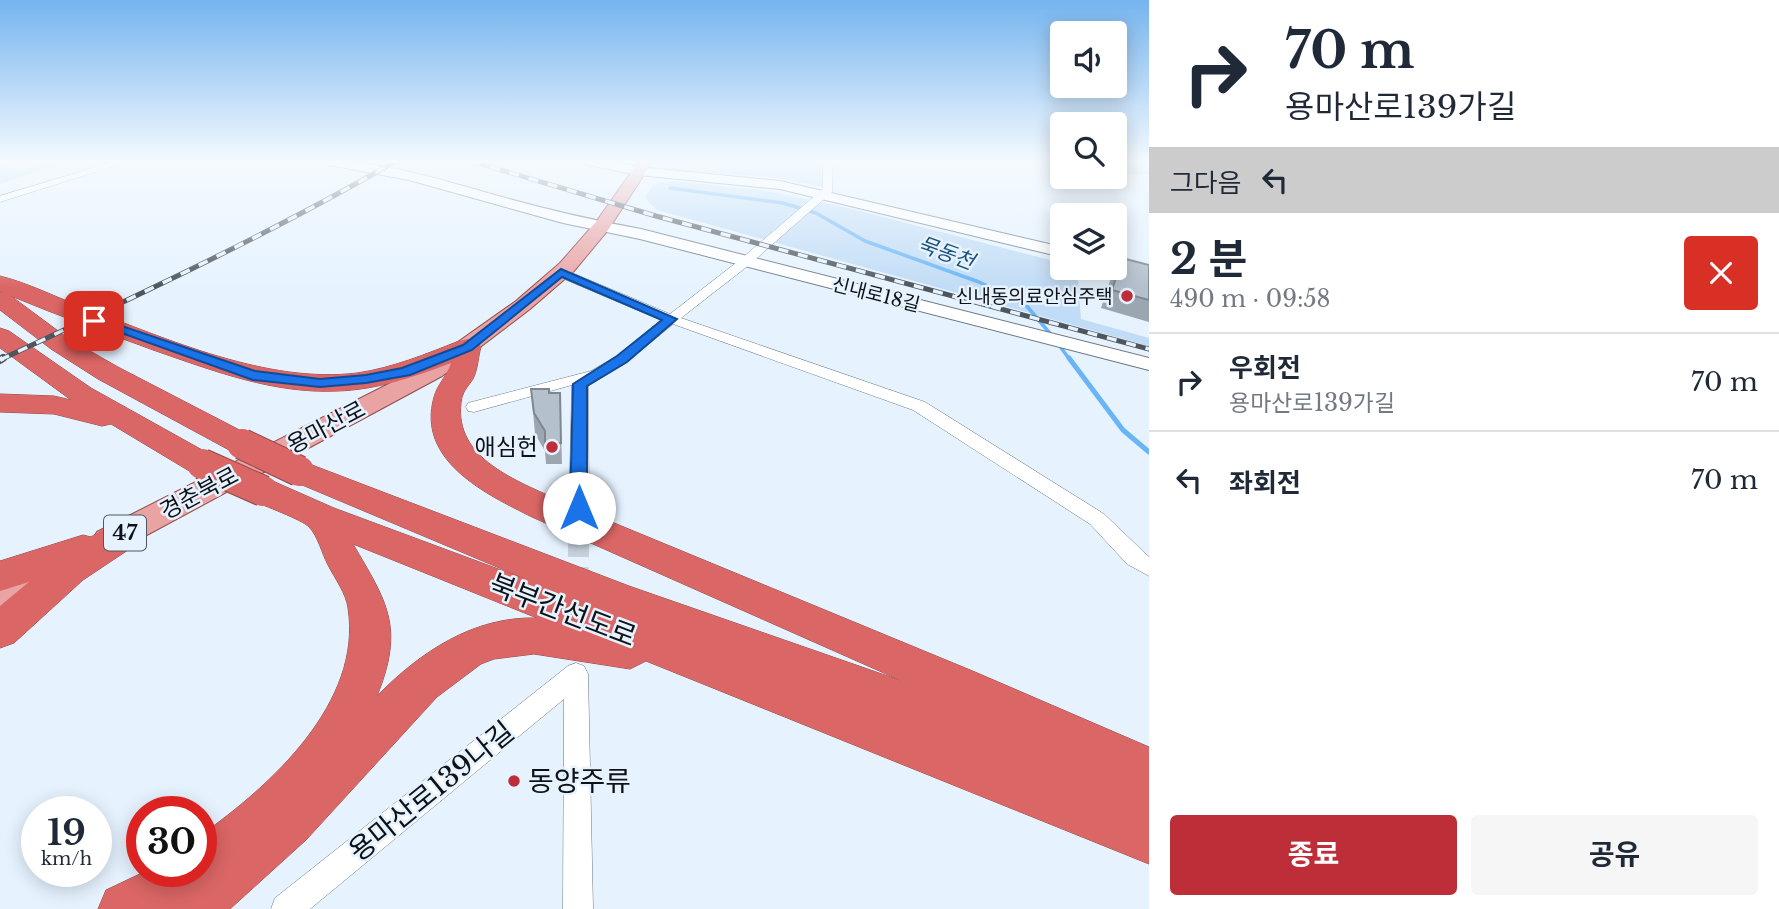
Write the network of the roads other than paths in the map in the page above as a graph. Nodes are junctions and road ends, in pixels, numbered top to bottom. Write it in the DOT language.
graph roads {
  1 [pos="509,203"];
  2 [pos="617,203"];
  3 [pos="813,203"];
  4 [pos="848,203"];
  5 [pos="601,226"];
  6 [pos="1050,249"];
  7 [pos="745,262"];
  8 [pos="1127,268"];
  9 [pos="561,273"];
  10 [pos="1149,273"];
  11 [pos="0,283"];
  12 [pos="0,299"];
  13 [pos="671,319"];
  14 [pos="0,337"];
  15 [pos="468,347"];
  16 [pos="1149,364"];
  17 [pos="590,375"];
  18 [pos="0,403"];
  19 [pos="474,407"];
  20 [pos="138,427"];
  21 [pos="251,467"];
  22 [pos="579,508"];
  23 [pos="322,517"];
  24 [pos="127,531"];
  25 [pos="1149,568"];
  26 [pos="0,576"];
  27 [pos="0,598"];
  28 [pos="0,630"];
  29 [pos="682,656"];
  30 [pos="1149,771"];
  31 [pos="1149,791"];
  32 [pos="1149,838"];
  33 [pos="217,854"];
  34 [pos="170,887"];
  35 [pos="125,909"];
  36 [pos="184,909"];
  37 [pos="286,909"];
  38 [pos="578,909"];
  1 -- 5 [label="street, 신내로18길"];
  2 -- 5 [label="main road, 용마산로 / 47"];
  3 -- 7 [label="street"];
  4 -- 6 [label="street"];
  5 -- 7 [label="street, 신내로18길"];
  5 -- 9 [label="main road, 용마산로 / 47"];
  7 -- 13 [label="street"];
  7 -- 16 [label="street, 신내로18길"];
  8 -- 10 [label="street"];
  9 -- 13 [label="street"];
  9 -- 15 [label="main road, 용마산로 / 47"];
  11 -- 15 [label="highway"];
  12 -- 21 [label="highway, 북부간선도로"];
  13 -- 17 [label="street"];
  13 -- 25 [label="street"];
  14 -- 20 [label="highway, 북부간선도로"];
  15 -- 21 [label="main road, 용마산로 / 47"];
  15 -- 30 [label="highway"];
  17 -- 19 [label="street"];
  17 -- 22 [label="street"];
  18 -- 20 [label="highway"];
  20 -- 21 [label="highway, 북부간선도로, bridge"];
  21 -- 23 [label="highway, 북부간선도로"];
  21 -- 24 [label="main road, 경춘북로 / 47"];
  21 -- 31 [label="highway, 북부간선도로, bridge"];
  23 -- 29 [label="highway, 북부간선도로"];
  23 -- 33 [label="highway"];
  24 -- 26 [label="highway"];
  24 -- 27 [label="main road, 경춘북로 / 47"];
  24 -- 28 [label="highway"];
  29 -- 32 [label="highway, 북부간선도로"];
  29 -- 36 [label="highway"];
  34 -- 35 [label="highway"];
  37 -- 38 [label="street, 용마산로139나길"];
}
